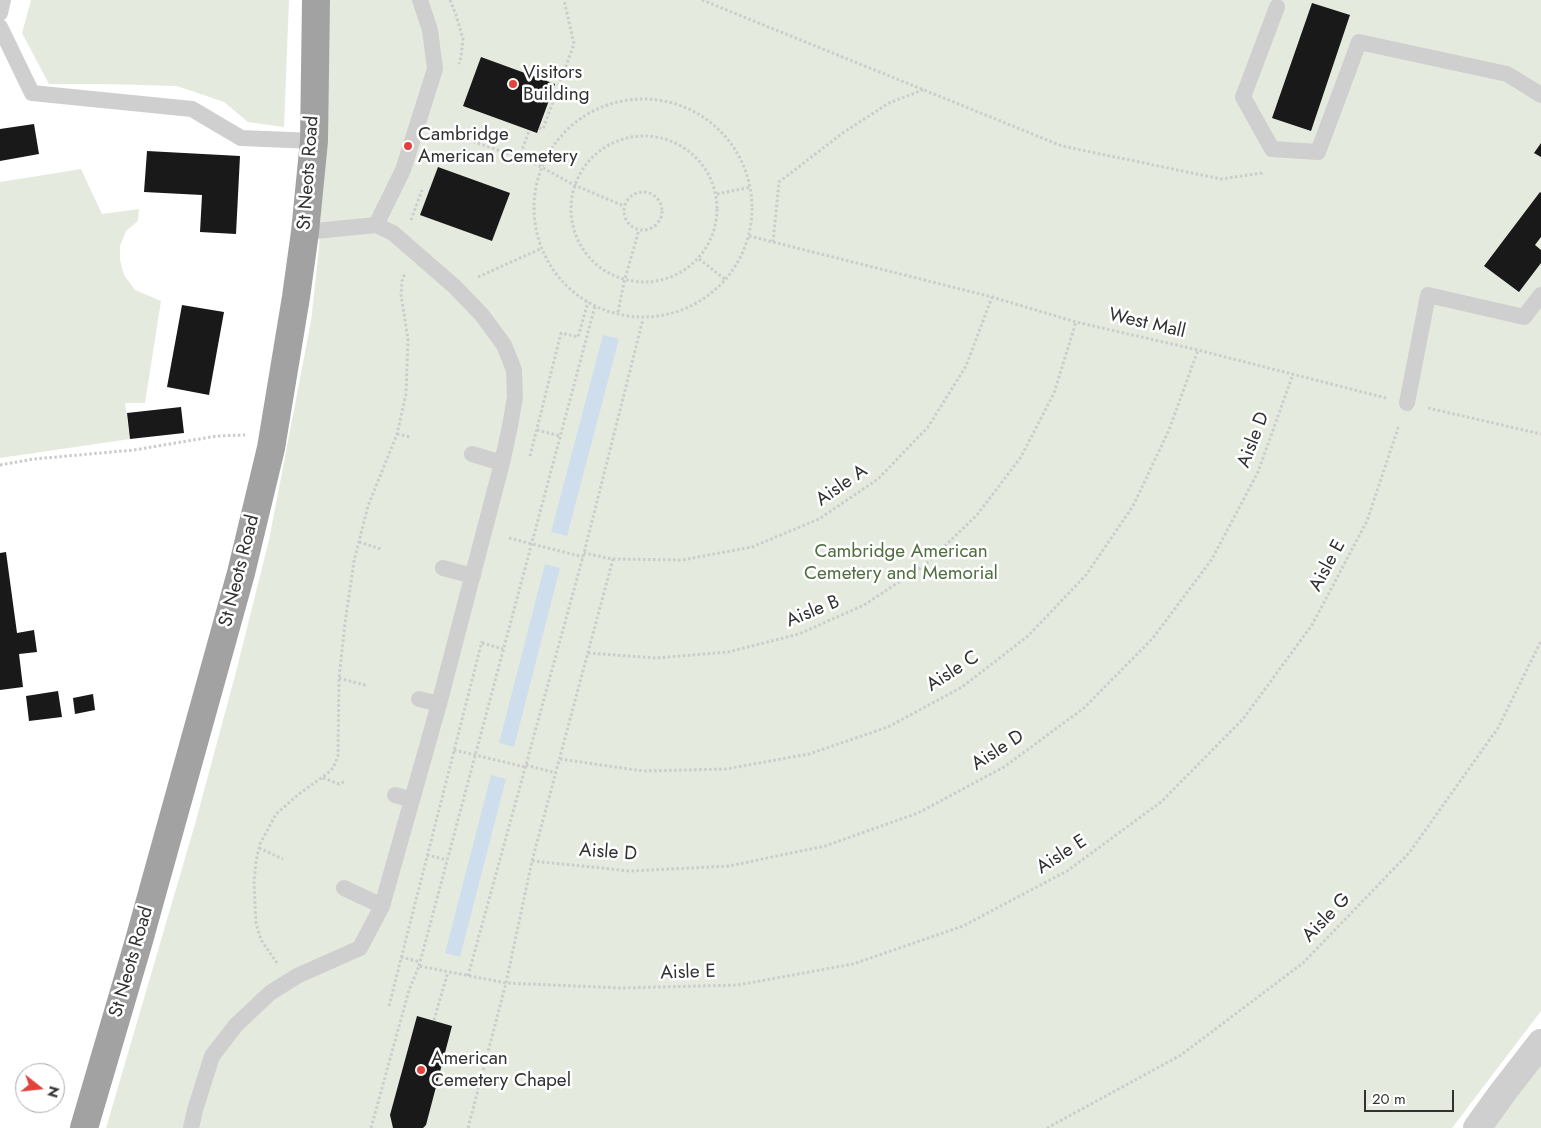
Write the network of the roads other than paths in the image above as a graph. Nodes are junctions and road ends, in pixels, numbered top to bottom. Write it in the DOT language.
graph roads {
  1 [pos="3,0"];
  2 [pos="316,0"];
  3 [pos="420,0"];
  4 [pos="1277,7"];
  5 [pos="0,13"];
  6 [pos="0,27"];
  7 [pos="1541,95"];
  8 [pos="314,141"];
  9 [pos="376,225"];
  10 [pos="305,232"];
  11 [pos="1541,295"];
  12 [pos="1407,403"];
  13 [pos="472,454"];
  14 [pos="502,463"];
  15 [pos="443,568"];
  16 [pos="472,576"];
  17 [pos="419,699"];
  18 [pos="440,704"];
  19 [pos="395,795"];
  20 [pos="412,800"];
  21 [pos="344,888"];
  22 [pos="382,906"];
  23 [pos="1541,1043"];
  24 [pos="84,1128"];
  25 [pos="191,1128"];
  26 [pos="1477,1128"];
  1 -- 5 [label="lane"];
  2 -- 8 [label="highway, St Neots Road"];
  3 -- 9 [label="lane"];
  4 -- 7 [label="lane"];
  6 -- 8 [label="lane"];
  8 -- 10 [label="highway, St Neots Road"];
  9 -- 10 [label="lane"];
  9 -- 14 [label="lane"];
  10 -- 24 [label="highway, St Neots Road"];
  11 -- 12 [label="lane"];
  13 -- 14 [label="lane"];
  14 -- 16 [label="lane"];
  15 -- 16 [label="lane"];
  16 -- 18 [label="lane"];
  17 -- 18 [label="lane"];
  18 -- 20 [label="lane"];
  19 -- 20 [label="lane"];
  20 -- 22 [label="lane"];
  21 -- 22 [label="lane"];
  22 -- 25 [label="lane"];
  23 -- 26 [label="street"];
}
